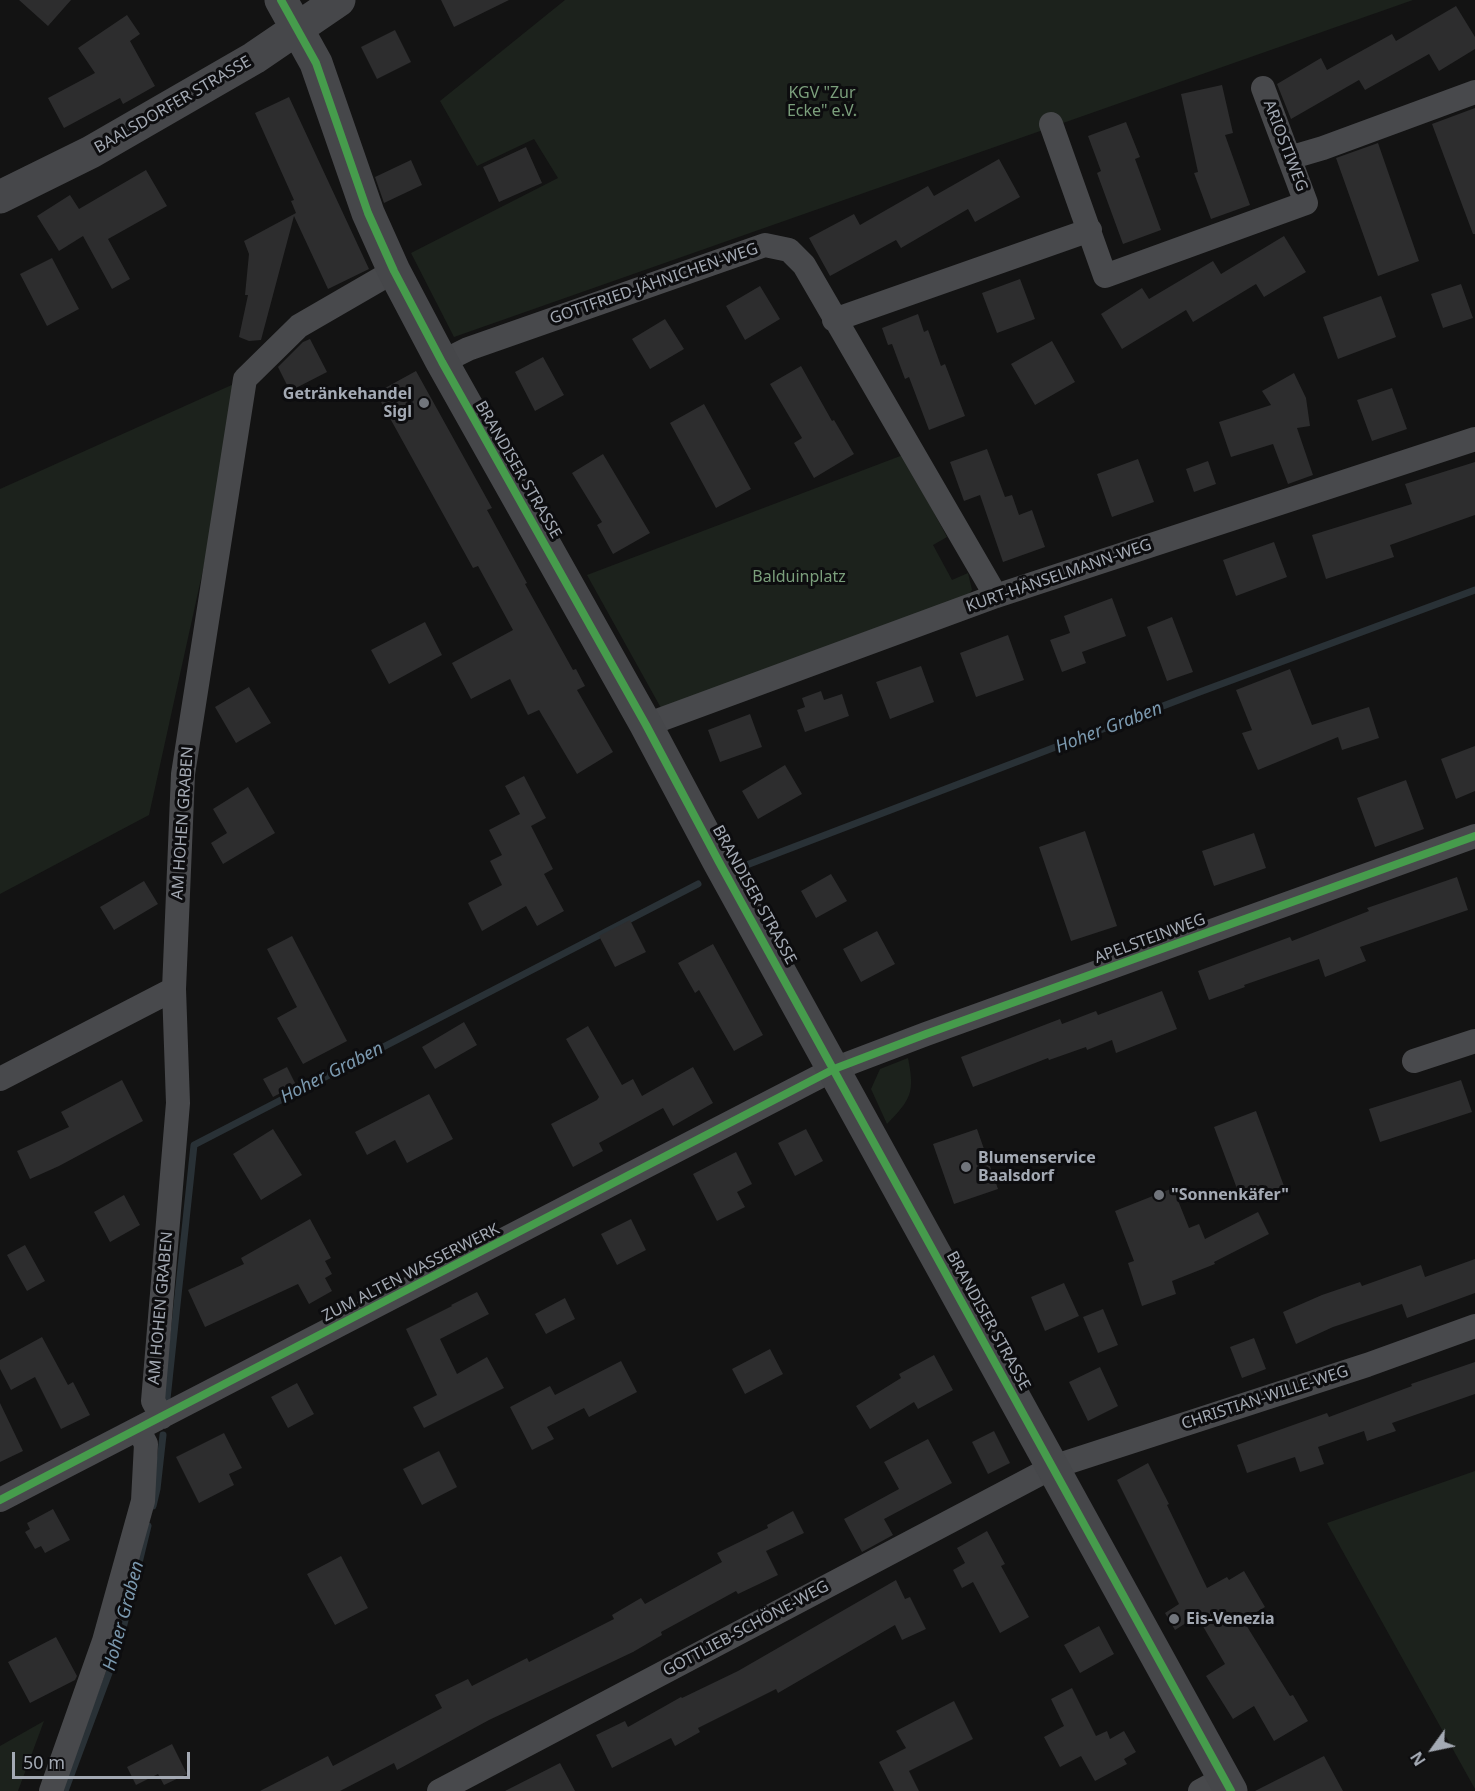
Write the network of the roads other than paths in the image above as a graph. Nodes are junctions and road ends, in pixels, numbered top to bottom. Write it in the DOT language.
graph roads {
  1 [pos="281,0"];
  2 [pos="339,0"];
  3 [pos="298,29"];
  4 [pos="1263,88"];
  5 [pos="1475,92"];
  6 [pos="1051,124"];
  7 [pos="1289,158"];
  8 [pos="0,197"];
  9 [pos="1090,230"];
  10 [pos="394,271"];
  11 [pos="834,320"];
  12 [pos="442,362"];
  13 [pos="1475,439"];
  14 [pos="996,596"];
  15 [pos="646,725"];
  16 [pos="1475,836"];
  17 [pos="174,989"];
  18 [pos="1475,1041"];
  19 [pos="1414,1061"];
  20 [pos="834,1069"];
  21 [pos="0,1079"];
  22 [pos="1475,1326"];
  23 [pos="162,1417"];
  24 [pos="138,1429"];
  25 [pos="1053,1467"];
  26 [pos="0,1500"];
  27 [pos="1218,1787"];
  28 [pos="51,1791"];
  29 [pos="439,1791"];
  1 -- 3 [label="street, BRANDISER STRASSE"];
  2 -- 3 [label="street, BAALSDORFER STRASSE"];
  3 -- 8 [label="street, BAALSDORFER STRASSE"];
  3 -- 10 [label="street, BRANDISER STRASSE"];
  4 -- 7 [label="street, ARIOSTIWEG"];
  5 -- 7 [label="street"];
  6 -- 9 [label="street"];
  7 -- 9 [label="street, ARIOSTIWEG"];
  9 -- 11 [label="street"];
  10 -- 12 [label="street, BRANDISER STRASSE"];
  10 -- 17 [label="street, AM HOHEN GRABEN"];
  11 -- 12 [label="street, GOTTFRIED-JÄHNICHEN-WEG"];
  11 -- 14 [label="street, GOTTFRIED-JÄHNICHEN-WEG"];
  12 -- 15 [label="street, BRANDISER STRASSE"];
  13 -- 14 [label="street, KURT-HÄNSELMANN-WEG"];
  14 -- 15 [label="street, KURT-HÄNSELMANN-WEG"];
  15 -- 20 [label="street, BRANDISER STRASSE"];
  16 -- 20 [label="street, APELSTEINWEG"];
  17 -- 21 [label="street"];
  17 -- 23 [label="street, AM HOHEN GRABEN"];
  18 -- 19 [label="street"];
  20 -- 23 [label="street, ZUM ALTEN WASSERWERK"];
  20 -- 25 [label="street, BRANDISER STRASSE"];
  22 -- 25 [label="street, CHRISTIAN-WILLE-WEG"];
  23 -- 24 [label="street, ZUM ALTEN WASSERWERK"];
  24 -- 26 [label="street, ZUM ALTEN WASSERWERK"];
  24 -- 28 [label="street"];
  25 -- 27 [label="street, BRANDISER STRASSE"];
  25 -- 29 [label="street, GOTTLIEB-SCHÖNE-WEG"];
}
